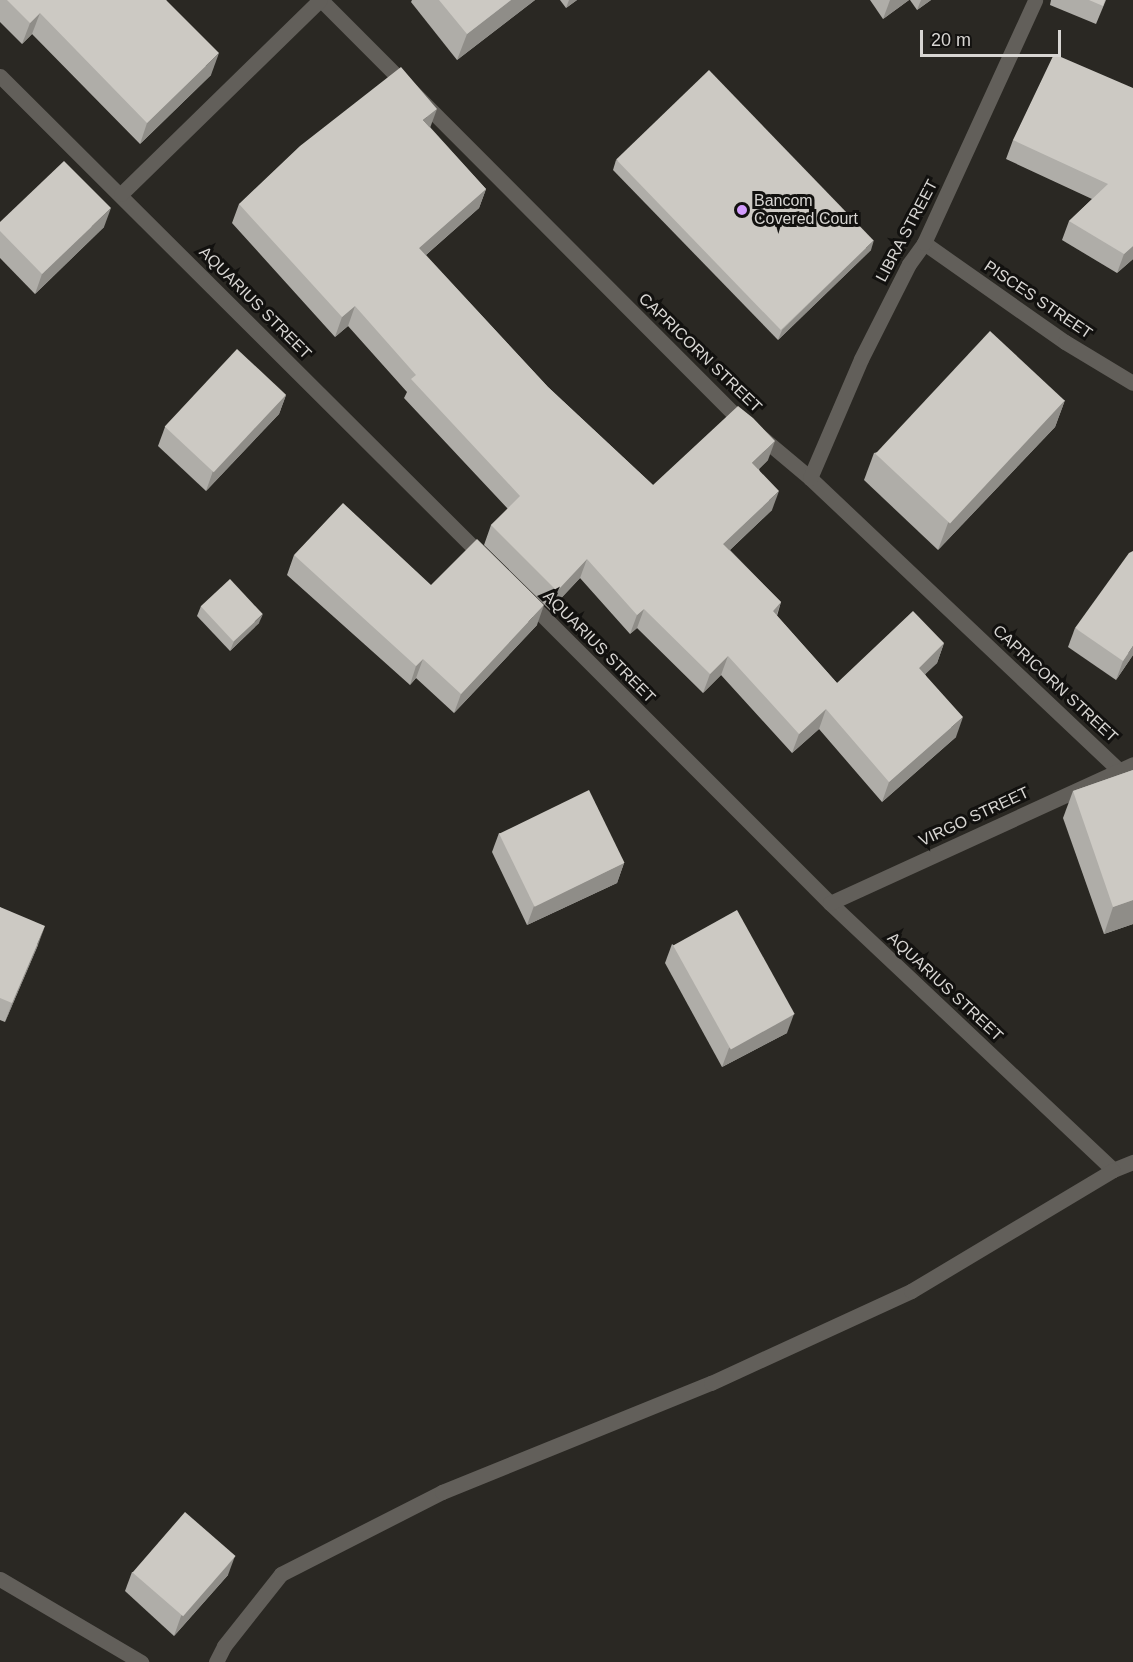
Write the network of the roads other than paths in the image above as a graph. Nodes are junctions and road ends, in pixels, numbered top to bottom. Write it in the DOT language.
graph roads {
  1 [pos="320,0"];
  2 [pos="1035,0"];
  3 [pos="0,76"];
  4 [pos="121,194"];
  5 [pos="924,243"];
  6 [pos="1133,383"];
  7 [pos="810,478"];
  8 [pos="501,574"];
  9 [pos="518,591"];
  10 [pos="1133,764"];
  11 [pos="1118,769"];
  12 [pos="830,903"];
  13 [pos="1133,1162"];
  14 [pos="1113,1170"];
  15 [pos="0,1579"];
  16 [pos="141,1662"];
  17 [pos="216,1662"];
  1 -- 4 [label="street"];
  1 -- 7 [label="street, CAPRICORN STREET"];
  2 -- 5 [label="street, LIBRA STREET"];
  3 -- 4 [label="street, AQUARIUS STREET"];
  4 -- 8 [label="street, AQUARIUS STREET"];
  5 -- 6 [label="street, PISCES STREET"];
  5 -- 7 [label="street, LIBRA STREET"];
  7 -- 11 [label="street, CAPRICORN STREET"];
  9 -- 12 [label="street, AQUARIUS STREET"];
  10 -- 11 [label="street, VIRGO STREET"];
  11 -- 12 [label="street, VIRGO STREET"];
  12 -- 14 [label="street, AQUARIUS STREET"];
  13 -- 14 [label="street"];
  14 -- 17 [label="street"];
  15 -- 16 [label="street"];
}
